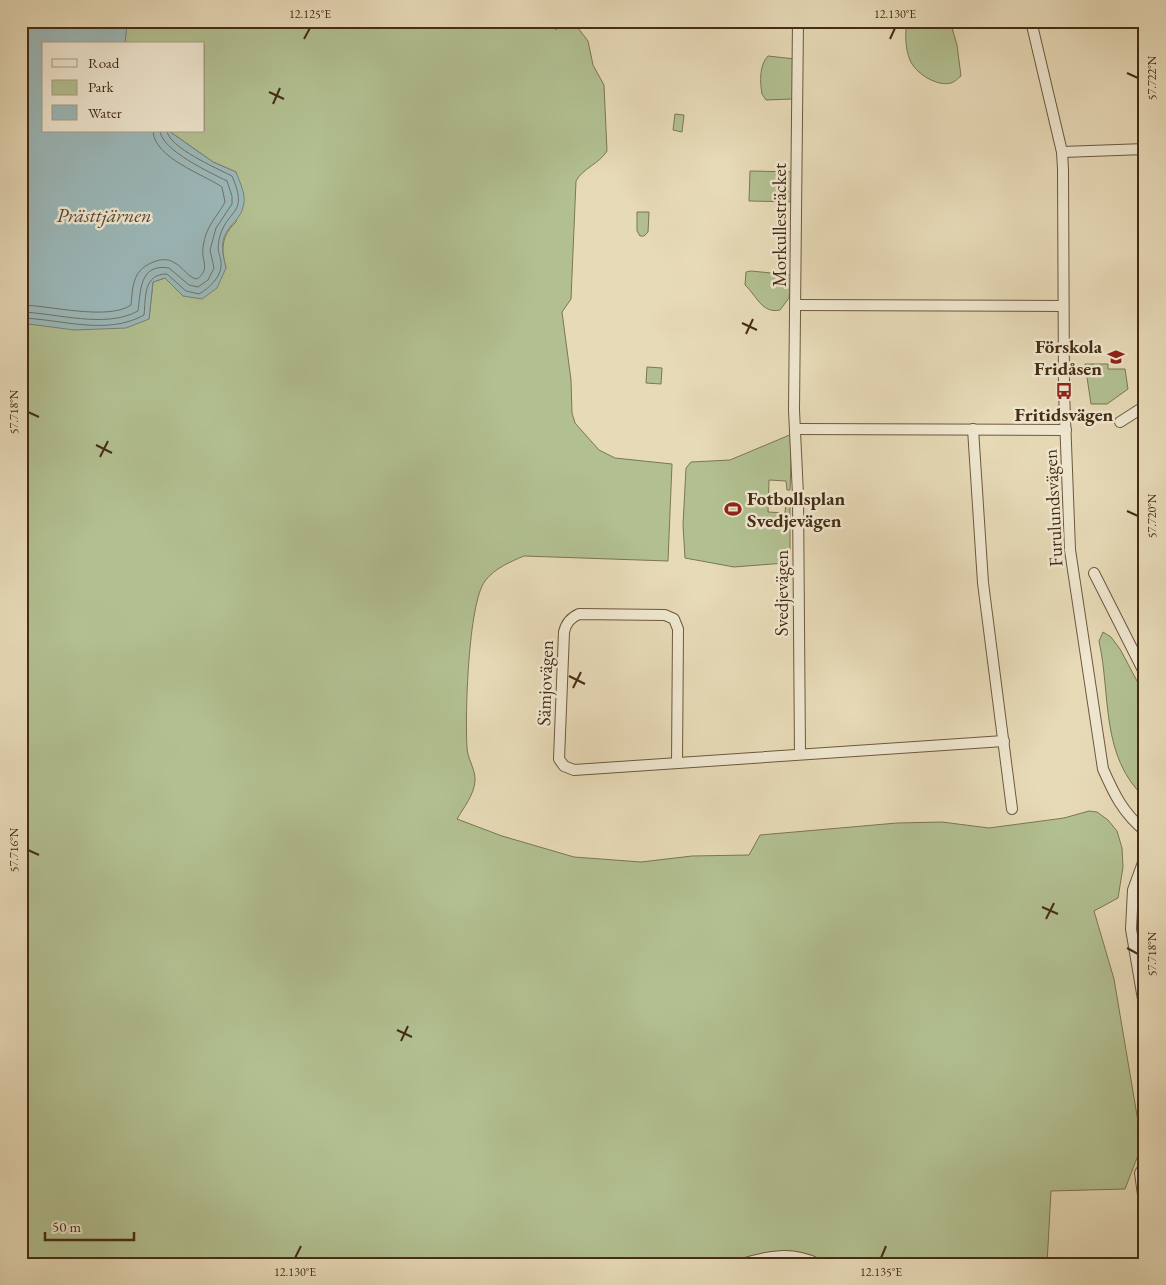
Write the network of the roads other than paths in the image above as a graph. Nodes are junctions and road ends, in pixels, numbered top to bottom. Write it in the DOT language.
graph roads {
  1 [pos="798,21"];
  2 [pos="1031,21"];
  3 [pos="1145,149"];
  4 [pos="1062,152"];
  5 [pos="796,305"];
  6 [pos="1063,306"];
  7 [pos="1145,406"];
  8 [pos="1120,422"];
  9 [pos="796,429"];
  10 [pos="973,429"];
  11 [pos="1066,430"];
  12 [pos="1094,573"];
  13 [pos="1145,674"];
  14 [pos="1004,741"];
  15 [pos="800,754"];
  16 [pos="677,763"];
  17 [pos="1012,809"];
  18 [pos="1145,831"];
  19 [pos="1145,857"];
  20 [pos="1145,1011"];
  21 [pos="1145,1165"];
  22 [pos="1145,1209"];
  23 [pos="742,1264"];
  24 [pos="818,1264"];
  1 -- 5 [label="street, Morkullesträcket"];
  2 -- 4 [label="street, Furulundsvägen"];
  3 -- 4 [label="street"];
  4 -- 6 [label="street, Furulundsvägen"];
  5 -- 6 [label="street"];
  5 -- 9 [label="street, Morkullesträcket"];
  6 -- 11 [label="street, Furulundsvägen"];
  7 -- 8 [label="street"];
  9 -- 10 [label="street"];
  9 -- 15 [label="street, Svedjevägen"];
  10 -- 11 [label="street"];
  10 -- 14 [label="street"];
  11 -- 18 [label="street, Furulundsvägen"];
  12 -- 13 [label="street"];
  14 -- 15 [label="street, Sämjovägen"];
  14 -- 17 [label="street"];
  15 -- 16 [label="street, Sämjovägen"];
  16 -- 16 [label="street, Sämjovägen"];
  19 -- 20 [label="street"];
  21 -- 22 [label="street"];
  23 -- 24 [label="street"];
}
